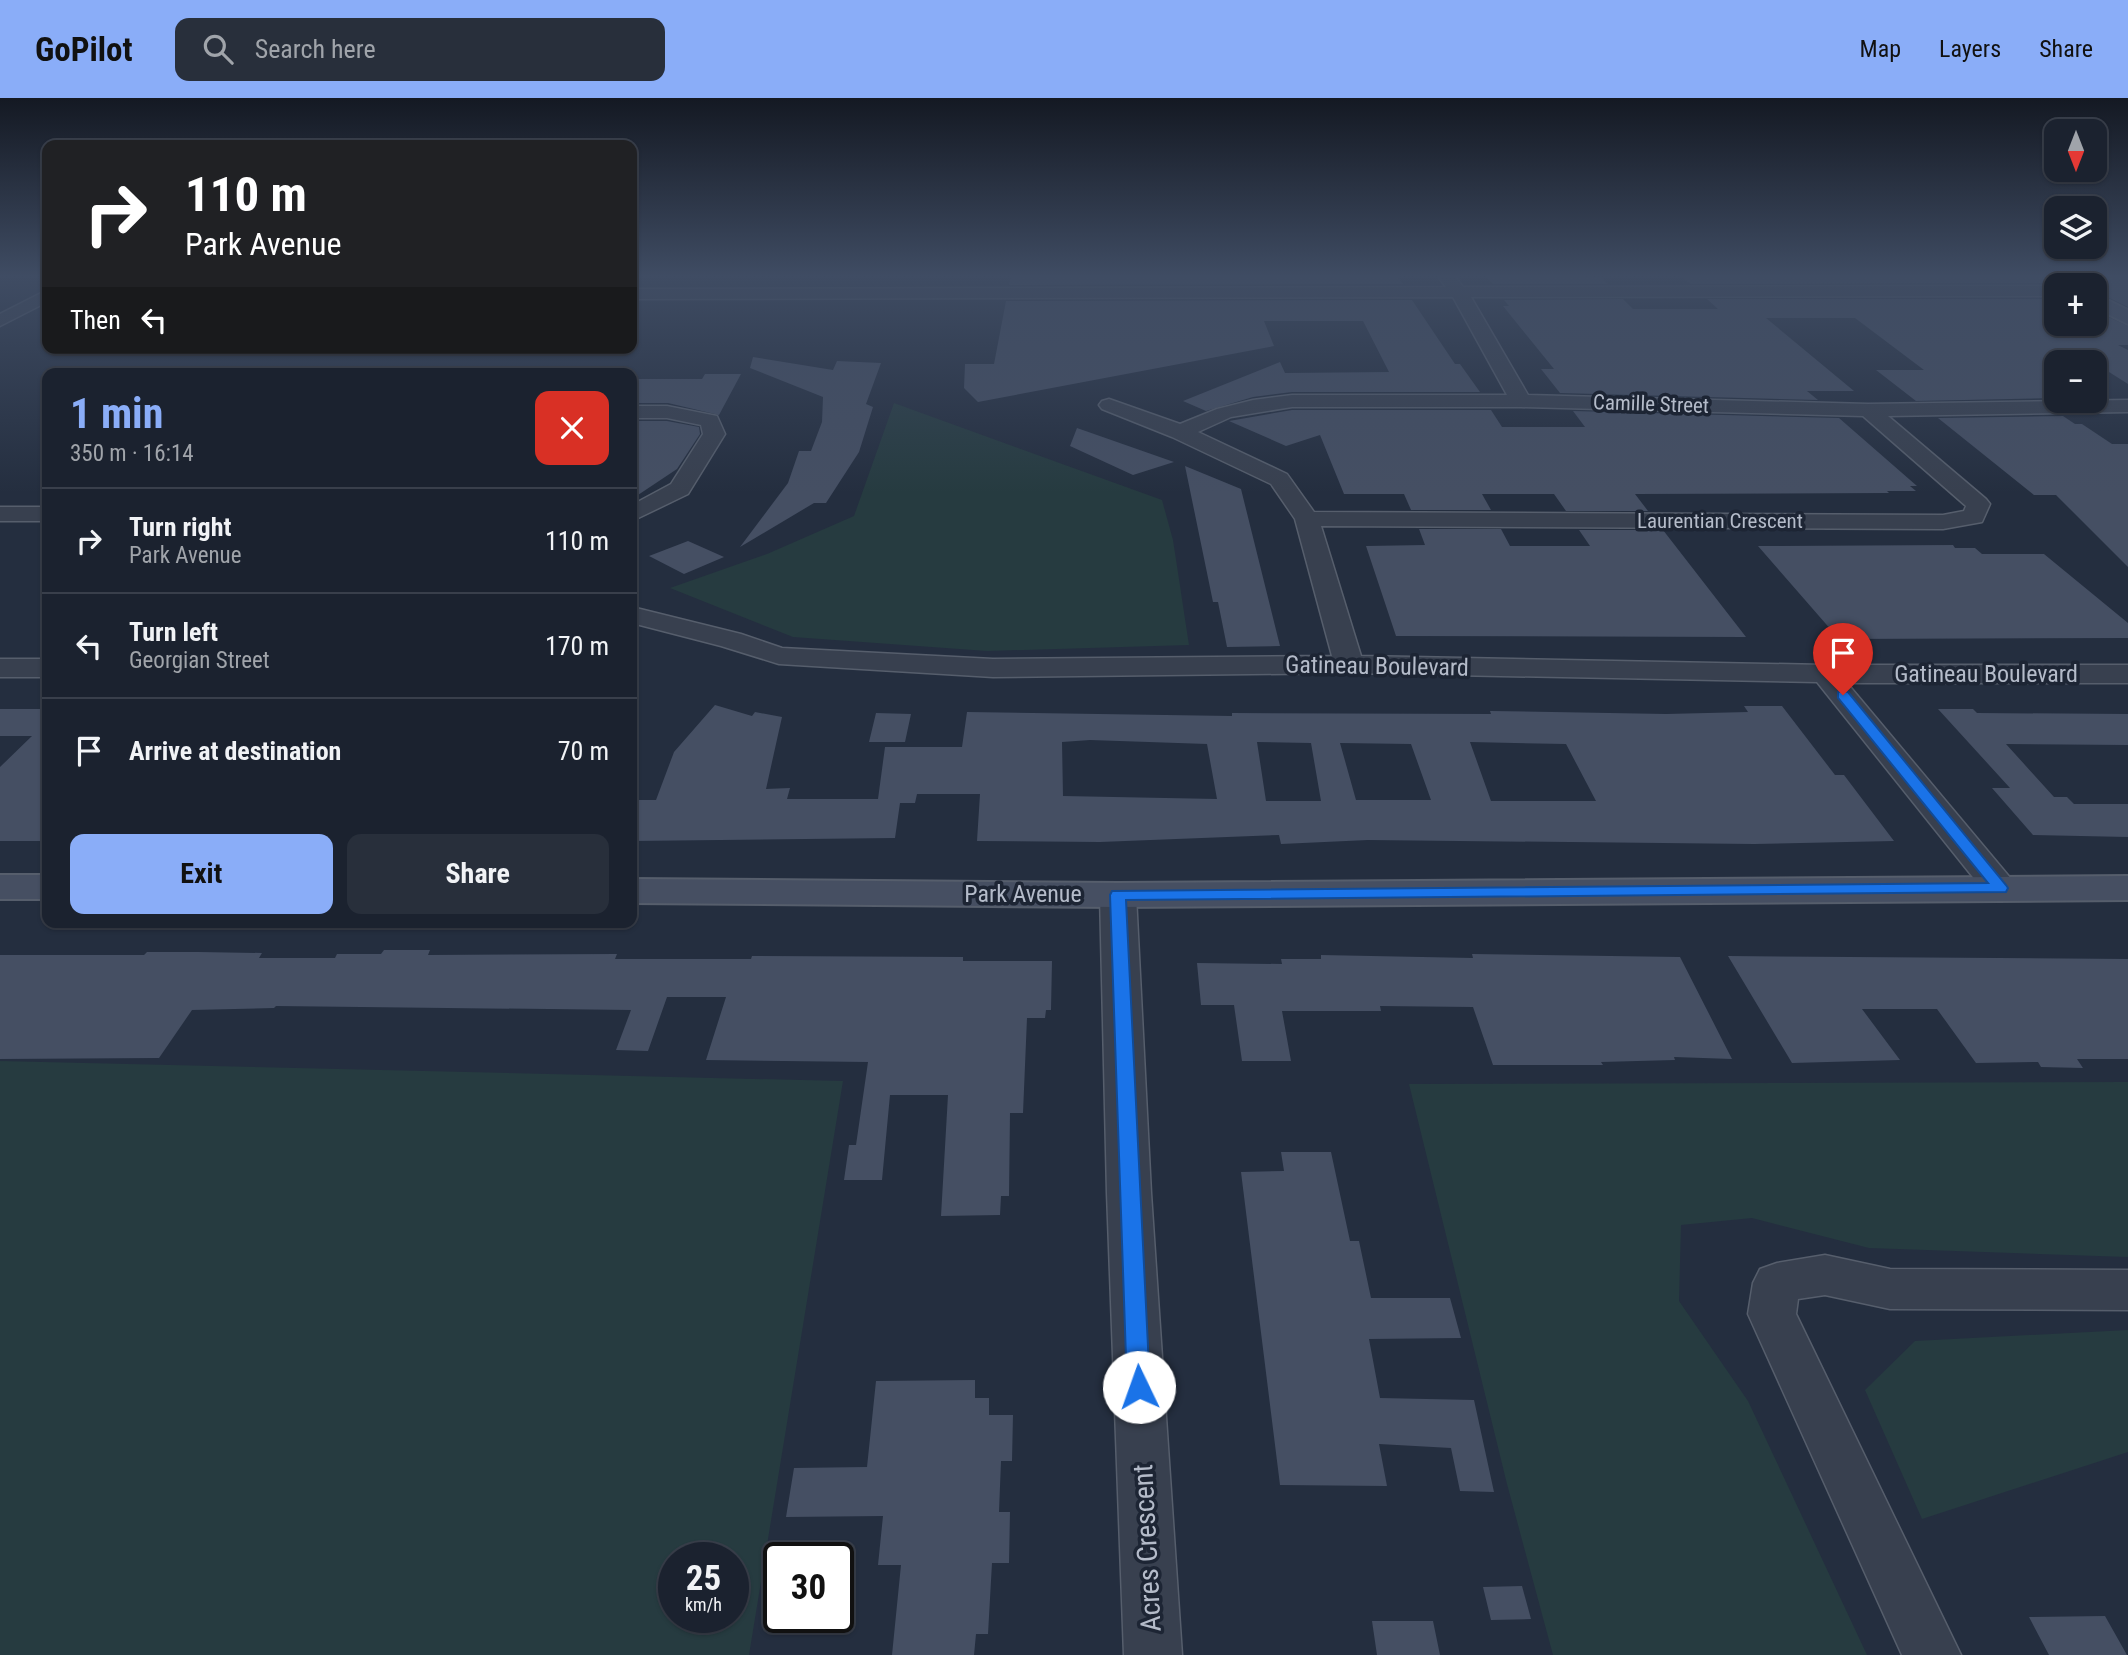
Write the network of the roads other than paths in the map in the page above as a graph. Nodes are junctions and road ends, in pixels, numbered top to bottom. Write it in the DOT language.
graph roads {
  1 [pos="1491,348"];
  2 [pos="1521,401"];
  3 [pos="1109,405"];
  4 [pos="1868,410"];
  5 [pos="2123,410"];
  6 [pos="637,412"];
  7 [pos="1180,432"];
  8 [pos="42,510"];
  9 [pos="637,512"];
  10 [pos="0,514"];
  11 [pos="1307,519"];
  12 [pos="637,616"];
  13 [pos="1349,664"];
  14 [pos="0,668"];
  15 [pos="42,668"];
  16 [pos="1825,674"];
  17 [pos="2128,674"];
  18 [pos="0,887"];
  19 [pos="42,887"];
  20 [pos="2000,888"];
  21 [pos="2128,888"];
  22 [pos="637,891"];
  23 [pos="1118,895"];
  24 [pos="2128,1290"];
  25 [pos="1153,1655"];
  26 [pos="1932,1655"];
  1 -- 2 [label="street"];
  2 -- 4 [label="street, Camille Street"];
  2 -- 7 [label="street, Camille Street"];
  3 -- 7 [label="street"];
  4 -- 5 [label="street, Camille Street"];
  4 -- 11 [label="street, Laurentian Crescent"];
  6 -- 9 [label="street"];
  7 -- 11 [label="street"];
  8 -- 10 [label="street"];
  11 -- 13 [label="street"];
  12 -- 13 [label="street, Gatineau Boulevard"];
  13 -- 16 [label="street, Gatineau Boulevard"];
  14 -- 15 [label="street"];
  16 -- 17 [label="street, Gatineau Boulevard"];
  16 -- 20 [label="street"];
  18 -- 19 [label="street"];
  20 -- 21 [label="street, Park Avenue"];
  20 -- 23 [label="street, Park Avenue"];
  22 -- 23 [label="street, Park Avenue"];
  23 -- 25 [label="street, Acres Crescent"];
  24 -- 26 [label="street"];
}
